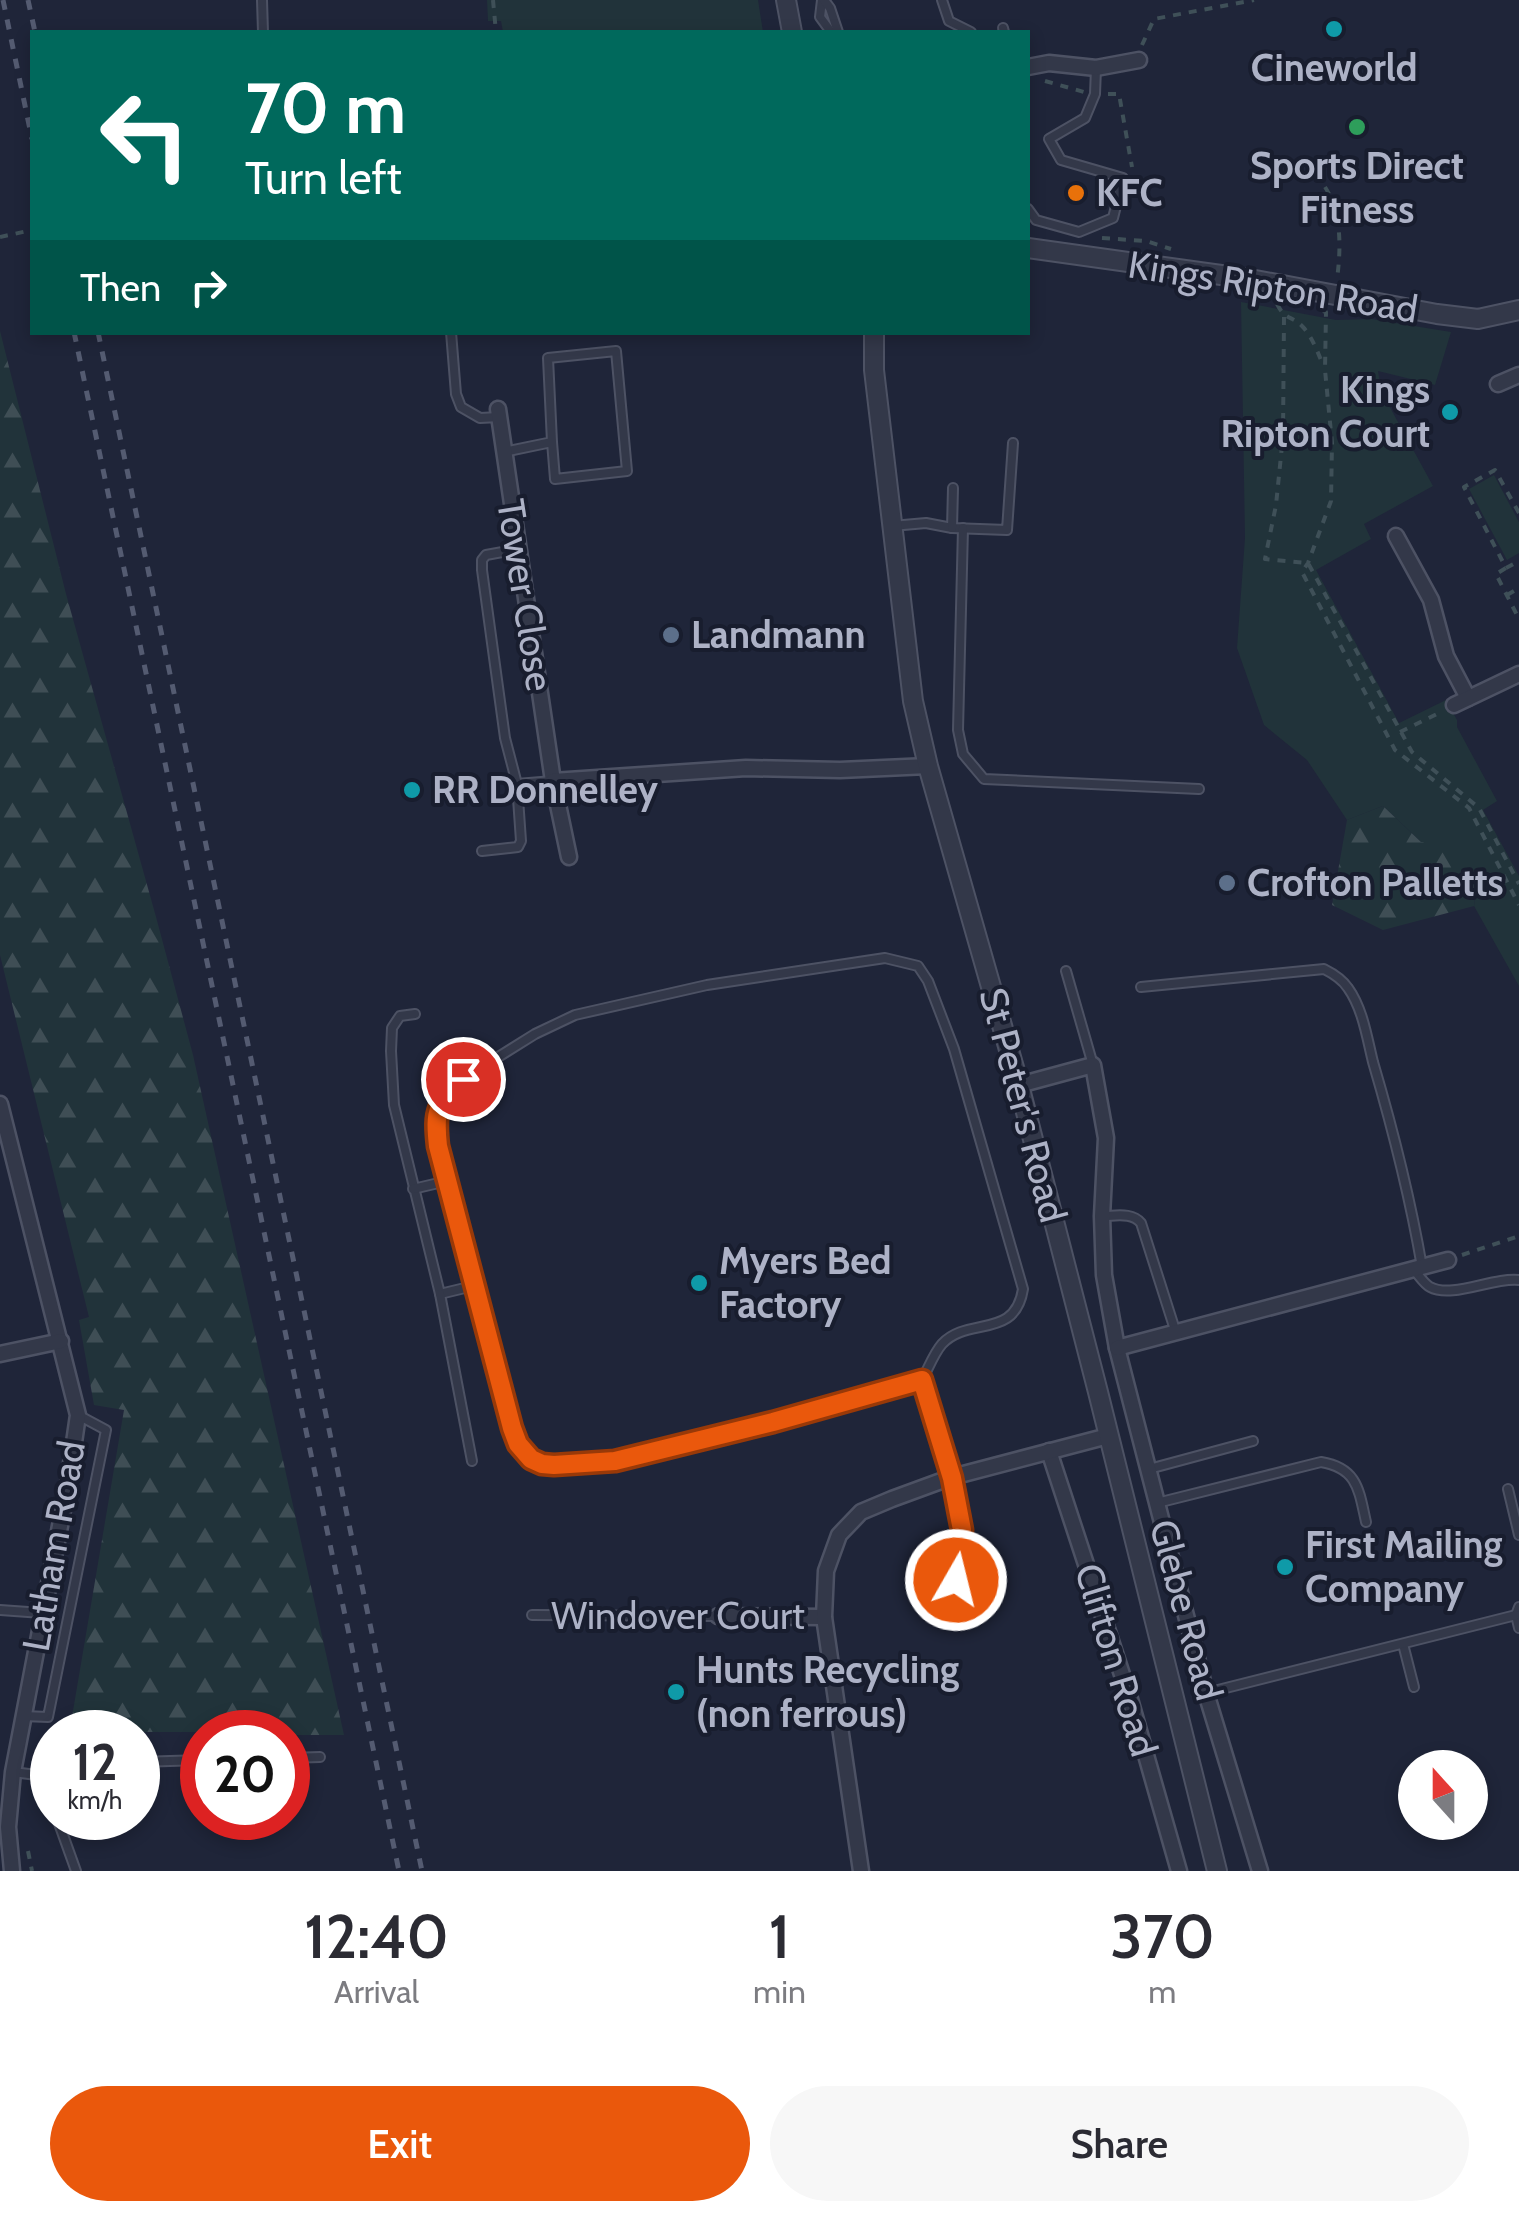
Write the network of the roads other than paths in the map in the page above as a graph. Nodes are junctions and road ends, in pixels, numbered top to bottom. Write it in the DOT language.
graph roads {
  1 [pos="262,0"];
  2 [pos="786,0"];
  3 [pos="823,0"];
  4 [pos="942,0"];
  5 [pos="263,30"];
  6 [pos="792,30"];
  7 [pos="832,30"];
  8 [pos="967,30"];
  9 [pos="1139,60"];
  10 [pos="1096,68"];
  11 [pos="1033,73"];
  12 [pos="1030,212"];
  13 [pos="1030,248"];
  14 [pos="1519,310"];
  15 [pos="451,335"];
  16 [pos="874,335"];
  17 [pos="1519,376"];
  18 [pos="1498,384"];
  19 [pos="498,413"];
  20 [pos="552,442"];
  21 [pos="1013,444"];
  22 [pos="504,452"];
  23 [pos="953,488"];
  24 [pos="892,526"];
  25 [pos="952,528"];
  26 [pos="963,528"];
  27 [pos="1396,536"];
  28 [pos="518,549"];
  29 [pos="1519,674"];
  30 [pos="928,766"];
  31 [pos="553,782"];
  32 [pos="516,784"];
  33 [pos="1199,789"];
  34 [pos="482,851"];
  35 [pos="569,857"];
  36 [pos="1066,972"];
  37 [pos="1141,987"];
  38 [pos="415,1014"];
  39 [pos="1093,1065"];
  40 [pos="1019,1085"];
  41 [pos="0,1104"];
  42 [pos="5,1144"];
  43 [pos="447,1181"];
  44 [pos="413,1189"];
  45 [pos="1102,1216"];
  46 [pos="1448,1260"];
  47 [pos="1417,1268"];
  48 [pos="1519,1280"];
  49 [pos="474,1286"];
  50 [pos="440,1294"];
  51 [pos="1176,1333"];
  52 [pos="61,1342"];
  53 [pos="1116,1348"];
  54 [pos="0,1354"];
  55 [pos="922,1380"];
  56 [pos="78,1415"];
  57 [pos="1108,1436"];
  58 [pos="1254,1441"];
  59 [pos="1050,1451"];
  60 [pos="472,1461"];
  61 [pos="1149,1470"];
  62 [pos="952,1478"];
  63 [pos="1508,1489"];
  64 [pos="1158,1503"];
  65 [pos="1366,1522"];
  66 [pos="1519,1534"];
  67 [pos="0,1610"];
  68 [pos="1517,1611"];
  69 [pos="42,1612"];
  70 [pos="532,1615"];
  71 [pos="718,1616"];
  72 [pos="824,1617"];
  73 [pos="963,1624"];
  74 [pos="1519,1628"];
  75 [pos="1403,1644"];
  76 [pos="1414,1686"];
  77 [pos="1206,1693"];
  78 [pos="23,1716"];
  79 [pos="310,1757"];
  80 [pos="320,1757"];
  81 [pos="13,1772"];
  82 [pos="30,1774"];
  83 [pos="65,1840"];
  84 [pos="12,1871"];
  85 [pos="76,1871"];
  86 [pos="861,1871"];
  87 [pos="1179,1871"];
  88 [pos="1217,1871"];
  89 [pos="1260,1871"];
  1 -- 5 [label="lane"];
  2 -- 6 [label="street"];
  3 -- 7 [label="lane"];
  4 -- 8 [label="lane"];
  9 -- 10 [label="street"];
  10 -- 11 [label="street"];
  10 -- 12 [label="lane"];
  13 -- 14 [label="street, Kings Ripton Road"];
  15 -- 19 [label="lane"];
  16 -- 24 [label="street, St Peter's Road"];
  17 -- 18 [label="street"];
  19 -- 22 [label="street, Tower Close"];
  20 -- 20 [label="lane"];
  20 -- 22 [label="lane"];
  21 -- 26 [label="lane"];
  22 -- 28 [label="street, Tower Close"];
  23 -- 25 [label="lane"];
  24 -- 25 [label="lane"];
  24 -- 30 [label="street, St Peter's Road"];
  25 -- 26 [label="lane"];
  26 -- 33 [label="lane"];
  27 -- 29 [label="street"];
  28 -- 31 [label="street, Tower Close"];
  28 -- 32 [label="lane"];
  30 -- 31 [label="street"];
  30 -- 40 [label="street, St Peter's Road"];
  31 -- 32 [label="lane"];
  31 -- 35 [label="street, Tower Close"];
  32 -- 34 [label="lane"];
  36 -- 39 [label="lane"];
  37 -- 47 [label="lane"];
  38 -- 44 [label="lane"];
  39 -- 40 [label="street"];
  39 -- 45 [label="street, Glebe Road"];
  40 -- 57 [label="street, St Peter's Road"];
  41 -- 42 [label="street, Latham Road"];
  42 -- 52 [label="street, Latham Road"];
  43 -- 44 [label="lane"];
  43 -- 49 [label="lane"];
  43 -- 55 [label="lane"];
  44 -- 50 [label="lane"];
  45 -- 51 [label="lane"];
  45 -- 53 [label="street, Glebe Road"];
  46 -- 47 [label="street"];
  47 -- 48 [label="lane"];
  47 -- 51 [label="street"];
  49 -- 50 [label="lane"];
  49 -- 55 [label="lane"];
  50 -- 60 [label="lane"];
  51 -- 53 [label="street"];
  52 -- 54 [label="street"];
  52 -- 56 [label="street, Latham Road"];
  53 -- 61 [label="street, Glebe Road"];
  55 -- 62 [label="lane"];
  56 -- 69 [label="street, Latham Road"];
  56 -- 78 [label="lane"];
  57 -- 59 [label="street"];
  57 -- 88 [label="street, St Peter's Road"];
  58 -- 61 [label="lane"];
  59 -- 62 [label="street"];
  59 -- 87 [label="street, Clifton Road"];
  61 -- 64 [label="street, Glebe Road"];
  62 -- 72 [label="street"];
  62 -- 73 [label="lane"];
  63 -- 66 [label="lane"];
  64 -- 65 [label="lane"];
  64 -- 77 [label="street, Glebe Road"];
  67 -- 69 [label="lane"];
  68 -- 74 [label="lane"];
  68 -- 75 [label="lane"];
  69 -- 78 [label="street, Latham Road"];
  70 -- 71 [label="lane, Windover Court"];
  71 -- 72 [label="street, Windover Court"];
  72 -- 86 [label="street"];
  75 -- 76 [label="lane"];
  75 -- 77 [label="lane"];
  77 -- 89 [label="street, Glebe Road"];
  78 -- 81 [label="street, Latham Road"];
  79 -- 80 [label="lane"];
  81 -- 82 [label="lane"];
  81 -- 84 [label="street, Latham Road"];
  83 -- 85 [label="lane"];
}
